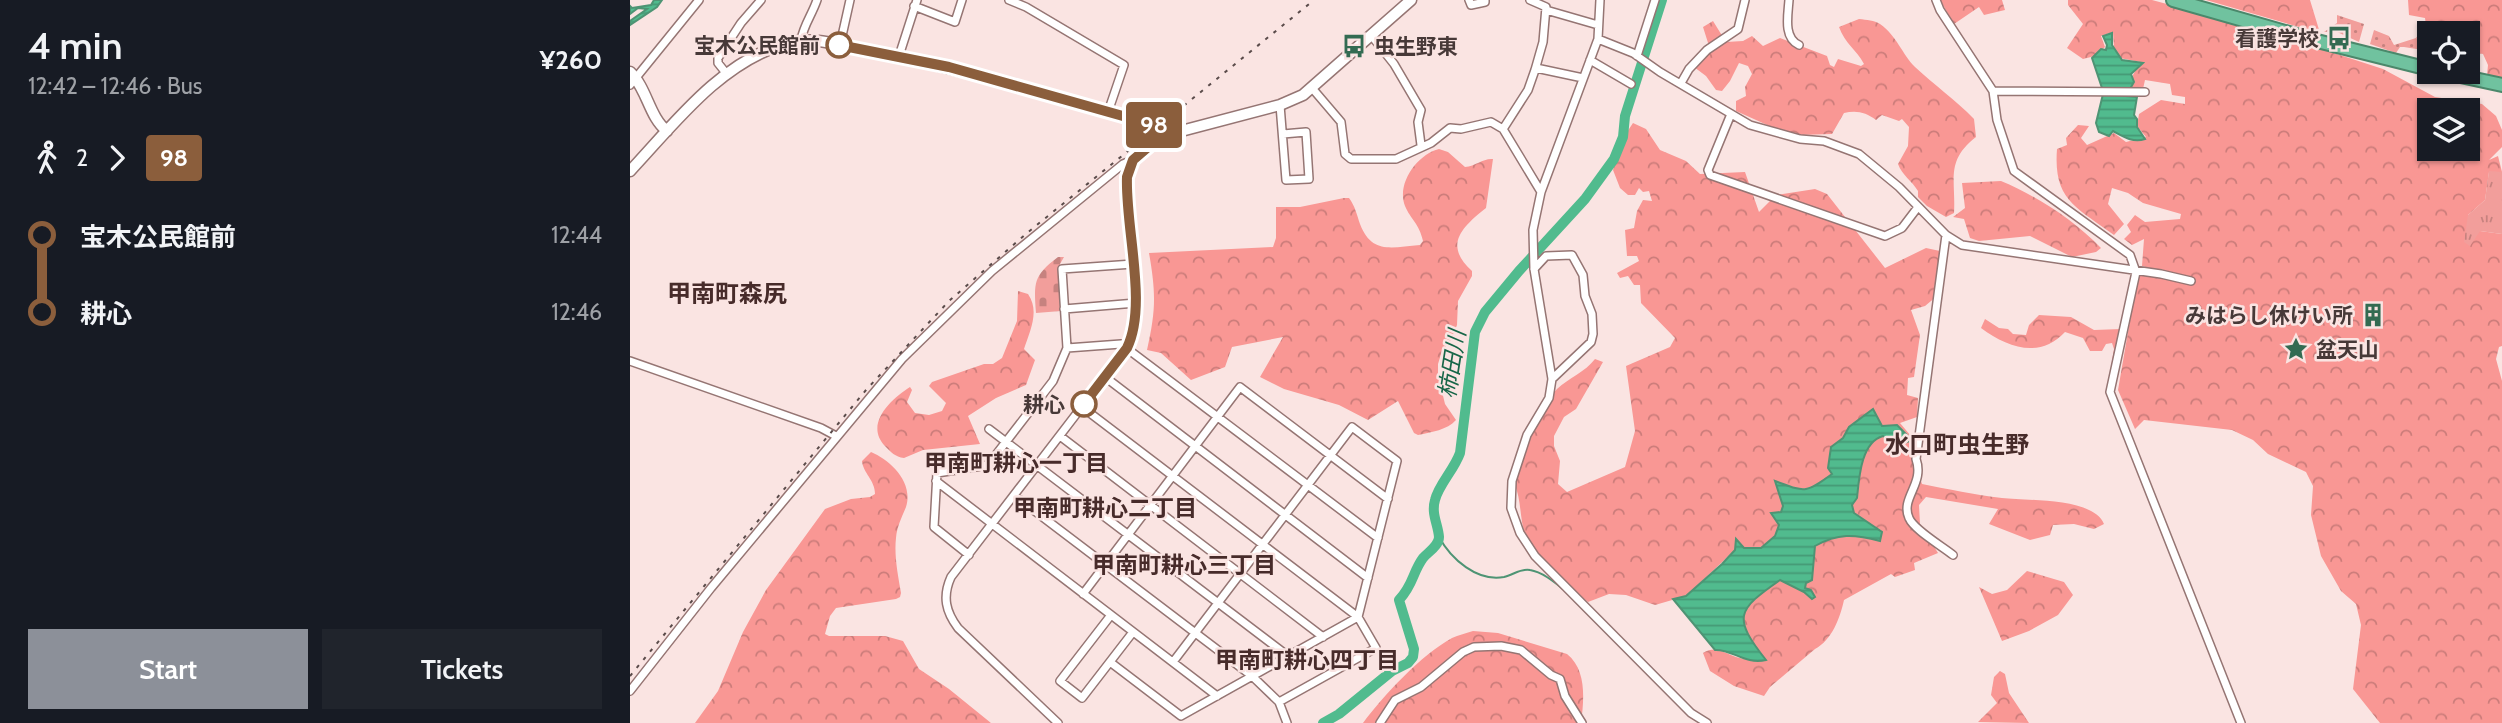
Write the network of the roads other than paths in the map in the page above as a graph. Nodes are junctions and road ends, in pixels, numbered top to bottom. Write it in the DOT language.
graph roads {
  1 [pos="699,0"];
  2 [pos="761,0"];
  3 [pos="817,0"];
  4 [pos="850,0"];
  5 [pos="962,0"];
  6 [pos="1009,0"];
  7 [pos="1411,0"];
  8 [pos="1469,0"];
  9 [pos="1485,0"];
  10 [pos="1530,0"];
  11 [pos="1600,0"];
  12 [pos="1655,0"];
  13 [pos="1745,0"];
  14 [pos="1789,0"];
  15 [pos="1936,0"];
  16 [pos="2173,0"];
  17 [pos="916,3"];
  18 [pos="1546,10"];
  19 [pos="1598,25"];
  20 [pos="1370,35"];
  21 [pos="1598,39"];
  22 [pos="801,40"];
  23 [pos="839,45"];
  24 [pos="1799,45"];
  25 [pos="900,56"];
  26 [pos="1638,57"];
  27 [pos="1590,60"];
  28 [pos="2417,66"];
  29 [pos="1536,68"];
  30 [pos="726,73"];
  31 [pos="632,77"];
  32 [pos="1583,78"];
  33 [pos="2480,80"];
  34 [pos="1681,83"];
  35 [pos="1631,84"];
  36 [pos="2502,85"];
  37 [pos="1312,88"];
  38 [pos="1993,91"];
  39 [pos="2145,92"];
  40 [pos="1280,105"];
  41 [pos="1108,111"];
  42 [pos="1731,114"];
  43 [pos="1169,129"];
  44 [pos="1503,129"];
  45 [pos="667,131"];
  46 [pos="1283,134"];
  47 [pos="1421,145"];
  48 [pos="1133,160"];
  49 [pos="630,171"];
  50 [pos="1541,192"];
  51 [pos="1918,207"];
  52 [pos="1945,235"];
  53 [pos="1133,264"];
  54 [pos="1534,266"];
  55 [pos="2136,272"];
  56 [pos="2191,281"];
  57 [pos="1136,303"];
  58 [pos="1065,309"];
  59 [pos="1067,348"];
  60 [pos="1127,348"];
  61 [pos="630,362"];
  62 [pos="1105,377"];
  63 [pos="1552,379"];
  64 [pos="1082,407"];
  65 [pos="1218,417"];
  66 [pos="989,429"];
  67 [pos="836,436"];
  68 [pos="1060,436"];
  69 [pos="1006,442"];
  70 [pos="1196,446"];
  71 [pos="1331,455"];
  72 [pos="1037,466"];
  73 [pos="1174,475"];
  74 [pos="936,481"];
  75 [pos="1308,486"];
  76 [pos="1015,496"];
  77 [pos="1388,499"];
  78 [pos="1151,505"];
  79 [pos="1286,515"];
  80 [pos="992,525"];
  81 [pos="1128,535"];
  82 [pos="1378,538"];
  83 [pos="1264,544"];
  84 [pos="969,555"];
  85 [pos="1953,555"];
  86 [pos="1106,565"];
  87 [pos="1241,574"];
  88 [pos="1368,578"];
  89 [pos="1083,594"];
  90 [pos="1218,603"];
  91 [pos="1111,615"];
  92 [pos="1358,617"];
  93 [pos="1133,632"];
  94 [pos="1196,633"];
  95 [pos="1323,637"];
  96 [pos="1287,656"];
  97 [pos="1110,662"];
  98 [pos="1173,662"];
  99 [pos="1252,676"];
  100 [pos="630,691"];
  101 [pos="1217,696"];
  102 [pos="1279,702"];
  103 [pos="1058,723"];
  104 [pos="1287,723"];
  105 [pos="1380,723"];
  106 [pos="1582,723"];
  107 [pos="1707,723"];
  108 [pos="2241,723"];
  1 -- 31 [label="street"];
  2 -- 30 [label="street"];
  3 -- 22 [label="street"];
  4 -- 23 [label="street"];
  5 -- 17 [label="street"];
  6 -- 41 [label="street"];
  7 -- 20 [label="street"];
  8 -- 9 [label="street"];
  10 -- 18 [label="street"];
  11 -- 19 [label="street"];
  12 -- 26 [label="street"];
  13 -- 34 [label="street"];
  14 -- 24 [label="street"];
  15 -- 38 [label="street"];
  16 -- 28 [label="highway"];
  17 -- 25 [label="street"];
  18 -- 19 [label="street"];
  18 -- 29 [label="street"];
  19 -- 21 [label="street"];
  20 -- 37 [label="street"];
  20 -- 47 [label="street"];
  21 -- 26 [label="street"];
  21 -- 27 [label="street"];
  22 -- 23 [label="street"];
  22 -- 30 [label="street"];
  23 -- 25 [label="street"];
  25 -- 41 [label="street"];
  26 -- 34 [label="street"];
  27 -- 32 [label="street"];
  27 -- 35 [label="street"];
  29 -- 32 [label="street"];
  29 -- 44 [label="street"];
  30 -- 45 [label="street"];
  31 -- 45 [label="street"];
  32 -- 50 [label="street"];
  33 -- 36 [label="highway"];
  34 -- 42 [label="street"];
  37 -- 40 [label="street"];
  37 -- 47 [label="street"];
  38 -- 39 [label="street"];
  38 -- 55 [label="street"];
  40 -- 43 [label="street"];
  40 -- 46 [label="street"];
  41 -- 43 [label="street"];
  42 -- 51 [label="street"];
  42 -- 51 [label="street"];
  43 -- 48 [label="street"];
  44 -- 47 [label="street"];
  44 -- 50 [label="street"];
  45 -- 49 [label="street"];
  46 -- 46 [label="street"];
  48 -- 53 [label="street"];
  48 -- 67 [label="street"];
  50 -- 54 [label="street"];
  51 -- 52 [label="street"];
  52 -- 55 [label="street"];
  52 -- 85 [label="street"];
  53 -- 57 [label="street"];
  53 -- 58 [label="street"];
  54 -- 63 [label="street"];
  54 -- 63 [label="street"];
  55 -- 56 [label="street"];
  55 -- 108 [label="street"];
  57 -- 58 [label="street"];
  57 -- 60 [label="street"];
  58 -- 59 [label="street"];
  59 -- 60 [label="street"];
  59 -- 69 [label="street"];
  60 -- 62 [label="street"];
  60 -- 65 [label="street"];
  61 -- 67 [label="street"];
  62 -- 64 [label="street"];
  62 -- 70 [label="street"];
  63 -- 107 [label="street"];
  64 -- 68 [label="street"];
  64 -- 73 [label="street"];
  65 -- 70 [label="street"];
  65 -- 71 [label="street"];
  65 -- 75 [label="street"];
  66 -- 69 [label="street"];
  67 -- 100 [label="street"];
  68 -- 72 [label="street"];
  68 -- 78 [label="street"];
  69 -- 72 [label="street"];
  69 -- 74 [label="street"];
  70 -- 73 [label="street"];
  70 -- 79 [label="street"];
  71 -- 75 [label="street"];
  71 -- 77 [label="street"];
  71 -- 77 [label="street"];
  72 -- 76 [label="street"];
  72 -- 81 [label="street"];
  73 -- 78 [label="street"];
  73 -- 83 [label="street"];
  74 -- 80 [label="street"];
  74 -- 84 [label="street"];
  75 -- 79 [label="street"];
  75 -- 82 [label="street"];
  76 -- 80 [label="street"];
  76 -- 86 [label="street"];
  77 -- 82 [label="street"];
  78 -- 81 [label="street"];
  78 -- 87 [label="street"];
  79 -- 83 [label="street"];
  79 -- 88 [label="street"];
  80 -- 84 [label="street"];
  80 -- 89 [label="street"];
  81 -- 86 [label="street"];
  81 -- 90 [label="street"];
  82 -- 88 [label="street"];
  83 -- 87 [label="street"];
  83 -- 92 [label="street"];
  84 -- 103 [label="street"];
  86 -- 89 [label="street"];
  86 -- 94 [label="street"];
  87 -- 90 [label="street"];
  87 -- 95 [label="street"];
  88 -- 92 [label="street"];
  89 -- 91 [label="street"];
  90 -- 94 [label="street"];
  90 -- 96 [label="street"];
  91 -- 93 [label="street"];
  91 -- 97 [label="street"];
  92 -- 95 [label="street"];
  92 -- 102 [label="street"];
  93 -- 97 [label="street"];
  93 -- 98 [label="street"];
  94 -- 98 [label="street"];
  94 -- 99 [label="street"];
  95 -- 96 [label="street"];
  96 -- 99 [label="street"];
  97 -- 101 [label="street"];
  98 -- 101 [label="street"];
  99 -- 101 [label="street"];
  99 -- 102 [label="street"];
  102 -- 104 [label="street"];
  105 -- 106 [label="street"];
}
